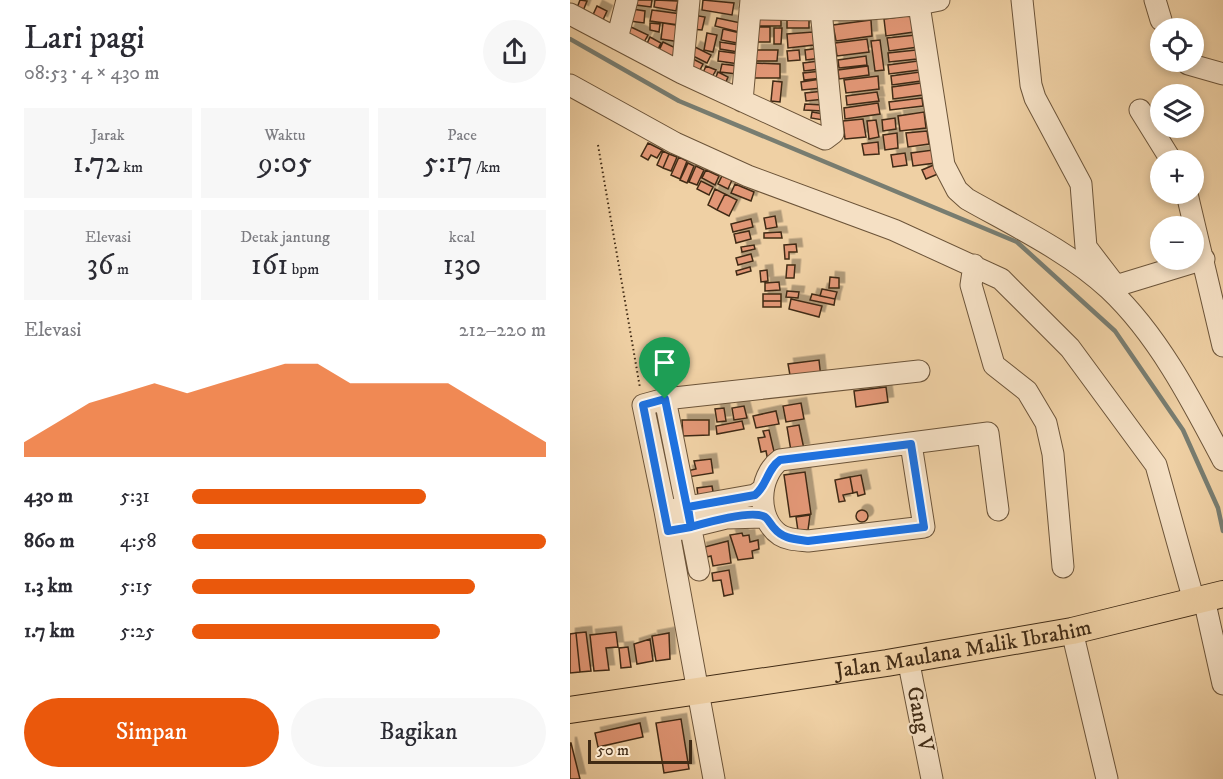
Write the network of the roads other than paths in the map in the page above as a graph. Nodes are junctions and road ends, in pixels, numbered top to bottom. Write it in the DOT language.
graph roads {
  1 [pos="627,0"];
  2 [pos="689,0"];
  3 [pos="1022,0"];
  4 [pos="929,2"];
  5 [pos="750,4"];
  6 [pos="821,5"];
  7 [pos="570,14"];
  8 [pos="617,39"];
  9 [pos="1204,69"];
  10 [pos="682,73"];
  11 [pos="1223,74"];
  12 [pos="570,85"];
  13 [pos="742,101"];
  14 [pos="1140,110"];
  15 [pos="1165,150"];
  16 [pos="1204,259"];
  17 [pos="974,265"];
  18 [pos="1168,270"];
  19 [pos="1113,287"];
  20 [pos="1223,346"];
  21 [pos="919,371"];
  22 [pos="665,399"];
  23 [pos="1216,431"];
  24 [pos="911,444"];
  25 [pos="1223,460"];
  26 [pos="762,490"];
  27 [pos="998,510"];
  28 [pos="689,517"];
  29 [pos="765,517"];
  30 [pos="666,521"];
  31 [pos="1063,567"];
  32 [pos="699,570"];
  33 [pos="1207,598"];
  34 [pos="1072,631"];
  35 [pos="908,659"];
  36 [pos="1223,684"];
  37 [pos="699,689"];
  38 [pos="570,711"];
  39 [pos="714,779"];
  40 [pos="932,779"];
  41 [pos="1107,779"];
  1 -- 8 [label="street"];
  2 -- 10 [label="street"];
  3 -- 19 [label="street"];
  4 -- 6 [label="street"];
  4 -- 19 [label="street"];
  5 -- 6 [label="street"];
  5 -- 13 [label="street"];
  6 -- 13 [label="street"];
  7 -- 8 [label="street"];
  8 -- 10 [label="street"];
  9 -- 11 [label="street"];
  10 -- 13 [label="street"];
  12 -- 17 [label="street"];
  14 -- 15 [label="street"];
  16 -- 20 [label="street"];
  17 -- 31 [label="street"];
  17 -- 33 [label="street"];
  18 -- 19 [label="street"];
  19 -- 23 [label="street"];
  21 -- 22 [label="street"];
  22 -- 28 [label="street"];
  22 -- 30 [label="street"];
  23 -- 25 [label="street"];
  24 -- 26 [label="street"];
  24 -- 27 [label="street"];
  24 -- 29 [label="street"];
  26 -- 28 [label="street"];
  26 -- 29 [label="street"];
  28 -- 29 [label="street"];
  28 -- 30 [label="street"];
  28 -- 32 [label="street"];
  30 -- 37 [label="street"];
  33 -- 34 [label="main road, Jalan Maulana Malik Ibrahim"];
  33 -- 36 [label="street"];
  34 -- 35 [label="main road, Jalan Maulana Malik Ibrahim"];
  34 -- 41 [label="street"];
  35 -- 37 [label="main road, Jalan Maulana Malik Ibrahim"];
  35 -- 40 [label="street, Gang V"];
  37 -- 38 [label="main road, Jalan Maulana Malik Ibrahim"];
  37 -- 39 [label="street"];
}
